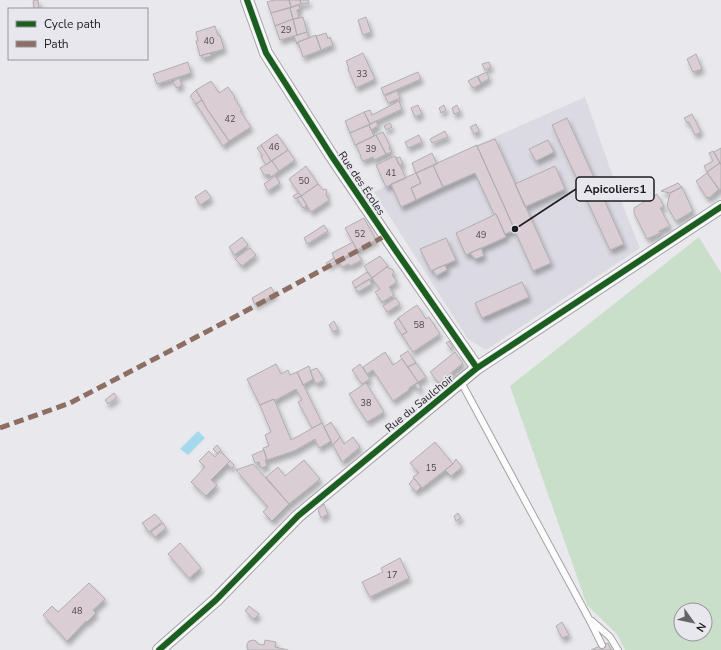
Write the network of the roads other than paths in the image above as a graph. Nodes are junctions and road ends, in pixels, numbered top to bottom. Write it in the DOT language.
graph roads {
  1 [pos="247,0"];
  2 [pos="721,208"];
  3 [pos="477,368"];
  4 [pos="461,382"];
  5 [pos="589,619"];
  6 [pos="602,645"];
  7 [pos="159,650"];
  8 [pos="618,650"];
  1 -- 3 [label="street, Rue des Écoles"];
  2 -- 3 [label="street, Rue du Saulchoir"];
  3 -- 4 [label="street, Rue du Saulchoir"];
  4 -- 5 [label="lane, Rue du Saulchoir"];
  4 -- 7 [label="street, Rue du Saulchoir"];
  5 -- 6 [label="lane, Rue du Saulchoir"];
  5 -- 8 [label="lane"];
}
